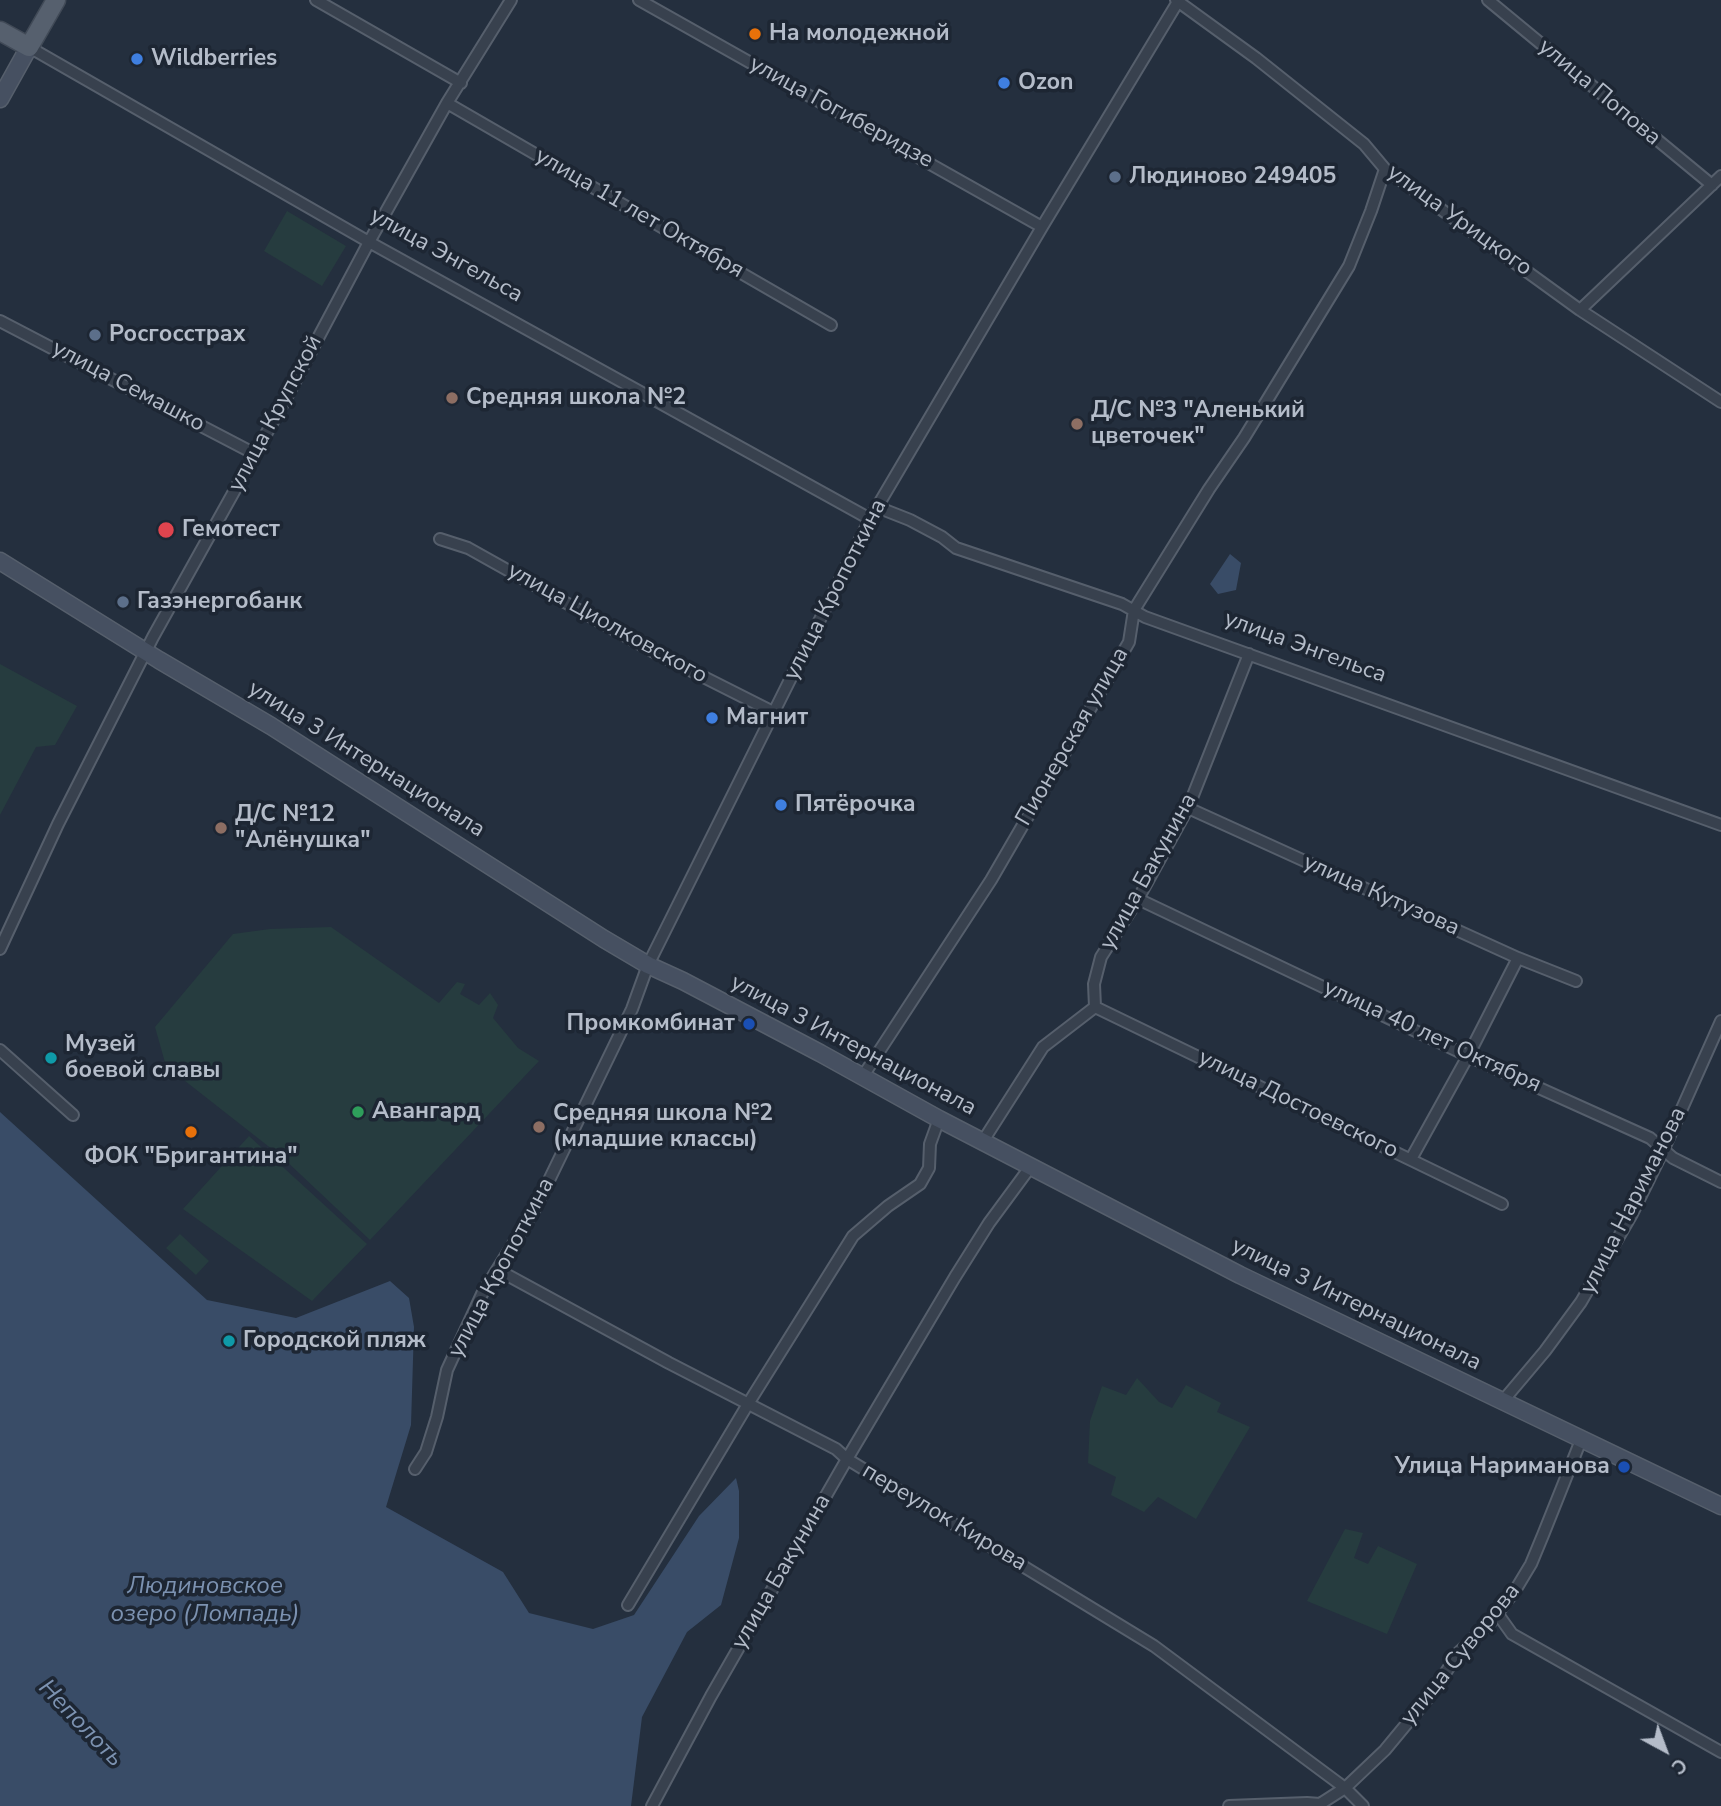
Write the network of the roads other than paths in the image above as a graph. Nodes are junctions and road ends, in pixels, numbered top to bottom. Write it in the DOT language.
graph roads {
  1 [pos="57,0"];
  2 [pos="316,0"];
  3 [pos="511,0"];
  4 [pos="639,0"];
  5 [pos="1488,0"];
  6 [pos="1178,1"];
  7 [pos="0,31"];
  8 [pos="29,47"];
  9 [pos="461,83"];
  10 [pos="0,99"];
  11 [pos="447,103"];
  12 [pos="1385,169"];
  13 [pos="1721,176"];
  14 [pos="1712,186"];
  15 [pos="1042,227"];
  16 [pos="369,242"];
  17 [pos="1580,310"];
  18 [pos="0,321"];
  19 [pos="831,325"];
  20 [pos="1721,402"];
  21 [pos="255,454"];
  22 [pos="877,507"];
  23 [pos="870,519"];
  24 [pos="440,539"];
  25 [pos="0,561"];
  26 [pos="1134,610"];
  27 [pos="146,651"];
  28 [pos="1248,654"];
  29 [pos="774,712"];
  30 [pos="1188,808"];
  31 [pos="1721,825"];
  32 [pos="1138,899"];
  33 [pos="0,949"];
  34 [pos="1517,958"];
  35 [pos="648,965"];
  36 [pos="1576,981"];
  37 [pos="1094,1007"];
  38 [pos="1721,1021"];
  39 [pos="0,1051"];
  40 [pos="1468,1056"];
  41 [pos="863,1076"];
  42 [pos="73,1115"];
  43 [pos="939,1119"];
  44 [pos="983,1141"];
  45 [pos="1663,1151"];
  46 [pos="1411,1159"];
  47 [pos="1031,1166"];
  48 [pos="1721,1182"];
  49 [pos="1502,1204"];
  50 [pos="498,1270"];
  51 [pos="1502,1402"];
  52 [pos="748,1404"];
  53 [pos="1581,1440"];
  54 [pos="847,1458"];
  55 [pos="415,1469"];
  56 [pos="1721,1506"];
  57 [pos="628,1605"];
  58 [pos="1497,1613"];
  59 [pos="1721,1752"];
  60 [pos="1345,1788"];
  61 [pos="1318,1805"];
  62 [pos="652,1806"];
  63 [pos="1229,1806"];
  64 [pos="1363,1806"];
  1 -- 8 [label="main road"];
  2 -- 9 [label="street"];
  3 -- 9 [label="street, улица Крупской"];
  4 -- 15 [label="street, улица Гогиберидзе"];
  5 -- 14 [label="street, улица Попова"];
  6 -- 12 [label="street, улица Урицкого"];
  6 -- 15 [label="street, улица Кропоткина"];
  7 -- 8 [label="main road, улица Энгельса"];
  8 -- 10 [label="street"];
  8 -- 16 [label="street, улица Энгельса"];
  9 -- 11 [label="street, улица Крупской"];
  11 -- 16 [label="street, улица Крупской"];
  11 -- 19 [label="street, улица 11 лет Октября"];
  12 -- 17 [label="street, улица Урицкого"];
  12 -- 26 [label="street, Пионерская улица"];
  13 -- 14 [label="street"];
  14 -- 17 [label="street"];
  15 -- 22 [label="street, улица Кропоткина"];
  16 -- 21 [label="street, улица Крупской"];
  16 -- 23 [label="street, улица Энгельса"];
  17 -- 20 [label="street, улица Урицкого"];
  18 -- 21 [label="street, улица Семашко"];
  21 -- 27 [label="street, улица Крупской"];
  22 -- 23 [label="street, улица Кропоткина"];
  22 -- 26 [label="street, улица Энгельса"];
  23 -- 29 [label="street, улица Кропоткина"];
  24 -- 29 [label="street, улица Циолковского"];
  25 -- 27 [label="street, улица 3 Интернационала"];
  26 -- 28 [label="street, улица Энгельса"];
  26 -- 41 [label="street, Пионерская улица"];
  27 -- 33 [label="street, улица Крупской"];
  27 -- 35 [label="street, улица 3 Интернационала"];
  28 -- 30 [label="street, улица Бакунина"];
  28 -- 31 [label="street, улица Энгельса"];
  29 -- 35 [label="street, улица Кропоткина"];
  30 -- 32 [label="street, улица Бакунина"];
  30 -- 34 [label="street, улица Кутузова"];
  32 -- 37 [label="street, улица Бакунина"];
  32 -- 40 [label="street, улица 40 лет Октября"];
  34 -- 36 [label="street, улица Кутузова"];
  34 -- 40 [label="street"];
  35 -- 41 [label="street, улица 3 Интернационала"];
  35 -- 50 [label="street, улица Кропоткина"];
  37 -- 44 [label="street"];
  37 -- 46 [label="street, улица Достоевского"];
  38 -- 45 [label="street, улица Нариманова"];
  39 -- 42 [label="street"];
  40 -- 45 [label="street, улица 40 лет Октября"];
  40 -- 46 [label="street"];
  41 -- 43 [label="street, улица 3 Интернационала"];
  43 -- 44 [label="street, улица 3 Интернационала"];
  43 -- 52 [label="street"];
  44 -- 47 [label="street, улица 3 Интернационала"];
  45 -- 48 [label="street, улица 40 лет Октября"];
  45 -- 51 [label="street, улица Нариманова"];
  46 -- 49 [label="street, улица Достоевского"];
  47 -- 51 [label="street, улица 3 Интернационала"];
  47 -- 54 [label="street, улица Бакунина"];
  50 -- 52 [label="street, переулок Кирова"];
  50 -- 55 [label="street, улица Кропоткина"];
  51 -- 53 [label="street, улица 3 Интернационала"];
  52 -- 54 [label="street, переулок Кирова"];
  52 -- 57 [label="street"];
  53 -- 56 [label="street, улица 3 Интернационала"];
  53 -- 58 [label="street, улица Суворова"];
  54 -- 60 [label="street, переулок Кирова"];
  54 -- 62 [label="street, улица Бакунина"];
  58 -- 59 [label="street"];
  58 -- 60 [label="street, улица Суворова"];
  60 -- 61 [label="street, улица Суворова"];
  60 -- 64 [label="street, переулок Кирова"];
  61 -- 63 [label="street, улица Суворова"];
}
